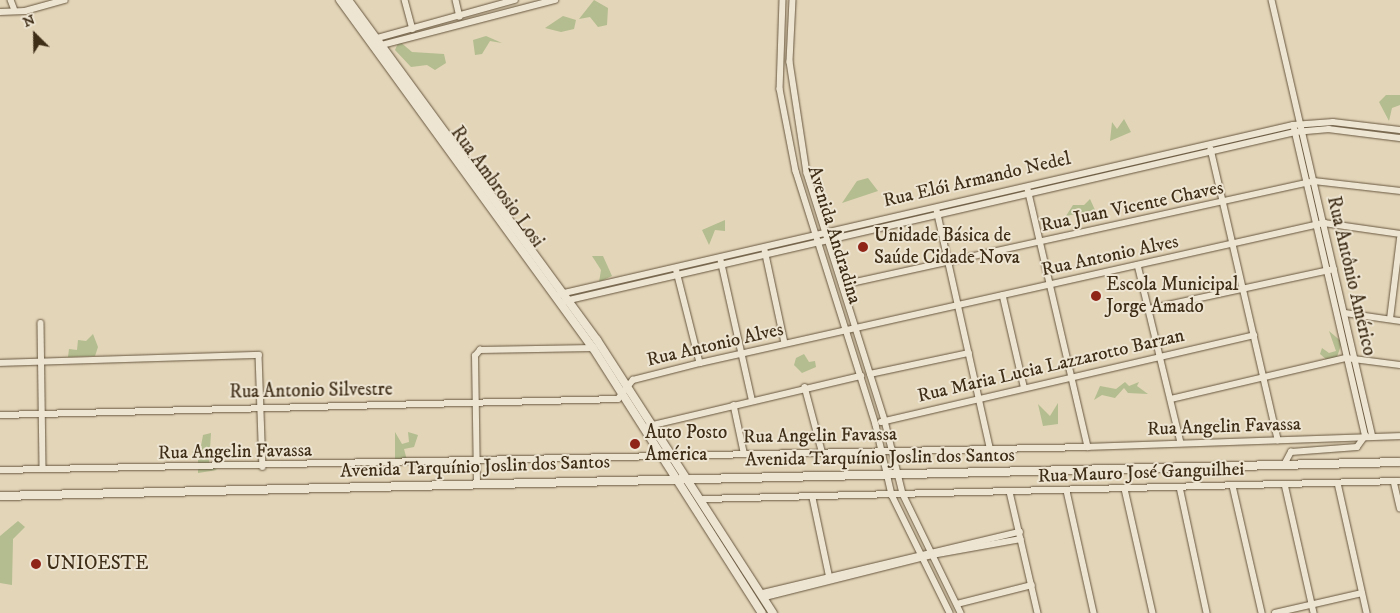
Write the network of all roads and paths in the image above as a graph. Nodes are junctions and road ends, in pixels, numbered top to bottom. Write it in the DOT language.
graph roads {
  1 [pos="11,0"];
  2 [pos="65,0"];
  3 [pos="340,0"];
  4 [pos="348,0"];
  5 [pos="405,0"];
  6 [pos="456,0"];
  7 [pos="515,0"];
  8 [pos="552,0"];
  9 [pos="783,0"];
  10 [pos="793,0"];
  11 [pos="1272,0"];
  12 [pos="14,8"];
  13 [pos="0,12"];
  14 [pos="459,14"];
  15 [pos="461,22"];
  16 [pos="412,27"];
  17 [pos="414,35"];
  18 [pos="375,43"];
  19 [pos="1302,123"];
  20 [pos="1293,124"];
  21 [pos="1304,130"];
  22 [pos="1400,130"];
  23 [pos="1295,132"];
  24 [pos="1400,138"];
  25 [pos="1210,143"];
  26 [pos="1211,151"];
  27 [pos="1314,182"];
  28 [pos="1305,184"];
  29 [pos="1027,185"];
  30 [pos="1400,191"];
  31 [pos="1029,192"];
  32 [pos="1221,202"];
  33 [pos="936,204"];
  34 [pos="938,212"];
  35 [pos="1324,223"];
  36 [pos="1315,225"];
  37 [pos="824,231"];
  38 [pos="816,233"];
  39 [pos="1400,234"];
  40 [pos="827,238"];
  41 [pos="1400,239"];
  42 [pos="818,240"];
  43 [pos="1040,242"];
  44 [pos="764,244"];
  45 [pos="1232,244"];
  46 [pos="766,252"];
  47 [pos="719,254"];
  48 [pos="721,262"];
  49 [pos="949,262"];
  50 [pos="675,264"];
  51 [pos="1138,265"];
  52 [pos="1334,269"];
  53 [pos="1326,271"];
  54 [pos="676,272"];
  55 [pos="1050,285"];
  56 [pos="842,286"];
  57 [pos="1244,289"];
  58 [pos="1003,295"];
  59 [pos="562,297"];
  60 [pos="958,305"];
  61 [pos="1149,309"];
  62 [pos="1345,313"];
  63 [pos="1390,319"];
  64 [pos="1400,321"];
  65 [pos="41,323"];
  66 [pos="855,329"];
  67 [pos="847,331"];
  68 [pos="1254,335"];
  69 [pos="785,343"];
  70 [pos="593,348"];
  71 [pos="969,353"];
  72 [pos="743,354"];
  73 [pos="1160,355"];
  74 [pos="1346,358"];
  75 [pos="1356,359"];
  76 [pos="41,362"];
  77 [pos="0,363"];
  78 [pos="700,363"];
  79 [pos="1400,365"];
  80 [pos="870,374"];
  81 [pos="861,376"];
  82 [pos="1071,376"];
  83 [pos="1264,378"];
  84 [pos="626,386"];
  85 [pos="1024,386"];
  86 [pos="806,387"];
  87 [pos="623,396"];
  88 [pos="979,397"];
  89 [pos="752,399"];
  90 [pos="1171,399"];
  91 [pos="479,402"];
  92 [pos="734,405"];
  93 [pos="262,407"];
  94 [pos="43,414"];
  95 [pos="0,415"];
  96 [pos="885,421"];
  97 [pos="876,424"];
  98 [pos="648,427"];
  99 [pos="1364,436"];
  100 [pos="1373,436"];
  101 [pos="1400,436"];
  102 [pos="1278,440"];
  103 [pos="1181,443"];
  104 [pos="1088,447"];
  105 [pos="990,448"];
  106 [pos="892,449"];
  107 [pos="882,450"];
  108 [pos="822,451"];
  109 [pos="744,452"];
  110 [pos="662,455"];
  111 [pos="672,455"];
  112 [pos="476,460"];
  113 [pos="1400,462"];
  114 [pos="1284,465"];
  115 [pos="263,467"];
  116 [pos="43,469"];
  117 [pos="0,470"];
  118 [pos="887,474"];
  119 [pos="897,474"];
  120 [pos="677,478"];
  121 [pos="688,478"];
  122 [pos="1397,481"];
  123 [pos="477,483"];
  124 [pos="1338,483"];
  125 [pos="1285,484"];
  126 [pos="1233,486"];
  127 [pos="1180,487"];
  128 [pos="1125,489"];
  129 [pos="1066,491"];
  130 [pos="1010,492"];
  131 [pos="903,494"];
  132 [pos="892,495"];
  133 [pos="0,496"];
  134 [pos="813,498"];
  135 [pos="703,499"];
  136 [pos="1400,508"];
  137 [pos="1021,536"];
  138 [pos="931,553"];
  139 [pos="921,555"];
  140 [pos="830,579"];
  141 [pos="1032,585"];
  142 [pos="1362,593"];
  143 [pos="764,595"];
  144 [pos="957,604"];
  145 [pos="1312,604"];
  146 [pos="762,613"];
  147 [pos="773,613"];
  148 [pos="950,613"];
  149 [pos="961,613"];
  150 [pos="1038,613"];
  151 [pos="1094,613"];
  152 [pos="1153,613"];
  153 [pos="1206,613"];
  154 [pos="1262,613"];
  155 [pos="1275,613"];
  156 [pos="1314,613"];
  157 [pos="1367,613"];
  1 -- 12 [label="street"];
  2 -- 12 [label="street"];
  3 -- 18 [label="street, Rua Ambrosio Losi"];
  4 -- 18 [label="street, Rua Ambrosio Losi"];
  5 -- 16 [label="street"];
  6 -- 14 [label="street"];
  7 -- 14 [label="street"];
  8 -- 15 [label="street"];
  9 -- 38 [label="street, Avenida Andradina"];
  10 -- 37 [label="street"];
  11 -- 19 [label="street, Rua Antônio Américo"];
  12 -- 13 [label="street"];
  14 -- 15 [label="street"];
  14 -- 16 [label="street"];
  15 -- 17 [label="street"];
  16 -- 17 [label="street"];
  16 -- 18 [label="street"];
  17 -- 18 [label="street"];
  18 -- 59 [label="street, Rua Ambrosio Losi"];
  19 -- 20 [label="street, Rua Elói Armando Nedel"];
  19 -- 21 [label="street, Rua Antônio Américo"];
  19 -- 22 [label="street, Rua Elói Armando Nedel"];
  20 -- 23 [label="street, Rua Antônio Américo"];
  20 -- 25 [label="street, Rua Elói Armando Nedel"];
  21 -- 23 [label="street, Rua Elói Armando Nedel"];
  21 -- 24 [label="street, Rua Elói Armando Nedel"];
  21 -- 27 [label="street, Rua Antônio Américo"];
  23 -- 26 [label="street, Rua Elói Armando Nedel"];
  23 -- 28 [label="street, Rua Antônio Américo"];
  25 -- 26 [label="street"];
  25 -- 29 [label="street, Rua Elói Armando Nedel"];
  26 -- 31 [label="street, Rua Elói Armando Nedel"];
  26 -- 32 [label="street"];
  27 -- 28 [label="street, Rua Juan Vicente Chaves"];
  27 -- 30 [label="street, Rua Juan Vicente Chaves"];
  27 -- 35 [label="street, Rua Antônio Américo"];
  28 -- 32 [label="street, Rua Juan Vicente Chaves"];
  28 -- 36 [label="street, Rua Antônio Américo"];
  29 -- 31 [label="street"];
  29 -- 33 [label="street, Rua Elói Armando Nedel"];
  31 -- 34 [label="street, Rua Elói Armando Nedel"];
  31 -- 43 [label="street"];
  32 -- 43 [label="street, Rua Juan Vicente Chaves"];
  32 -- 45 [label="street"];
  33 -- 34 [label="street"];
  33 -- 37 [label="street, Rua Elói Armando Nedel"];
  34 -- 40 [label="street, Rua Elói Armando Nedel"];
  34 -- 49 [label="street"];
  35 -- 36 [label="street, Rua Antonio Alves"];
  35 -- 39 [label="street, Rua Antonio Alves"];
  35 -- 52 [label="street, Rua Antônio Américo"];
  36 -- 45 [label="street, Rua Antonio Alves"];
  36 -- 53 [label="street, Rua Antônio Américo"];
  37 -- 38 [label="street, Rua Elói Armando Nedel"];
  37 -- 40 [label="street"];
  38 -- 42 [label="street, Avenida Andradina"];
  38 -- 44 [label="street, Rua Elói Armando Nedel"];
  40 -- 42 [label="street, Rua Elói Armando Nedel"];
  40 -- 56 [label="street"];
  41 -- 63 [label="street"];
  42 -- 46 [label="street, Rua Elói Armando Nedel"];
  42 -- 67 [label="street, Avenida Andradina"];
  43 -- 49 [label="street, Rua Juan Vicente Chaves"];
  43 -- 55 [label="street"];
  44 -- 46 [label="street"];
  44 -- 47 [label="street, Rua Elói Armando Nedel"];
  45 -- 51 [label="street, Rua Antonio Alves"];
  45 -- 57 [label="street"];
  46 -- 48 [label="street, Rua Elói Armando Nedel"];
  46 -- 69 [label="street"];
  47 -- 48 [label="street"];
  47 -- 50 [label="street, Rua Elói Armando Nedel"];
  48 -- 54 [label="street, Rua Elói Armando Nedel"];
  48 -- 72 [label="street"];
  49 -- 56 [label="street, Rua Juan Vicente Chaves"];
  49 -- 60 [label="street"];
  50 -- 54 [label="street"];
  50 -- 59 [label="street, Rua Elói Armando Nedel"];
  51 -- 55 [label="street, Rua Antonio Alves"];
  51 -- 61 [label="street"];
  52 -- 53 [label="street"];
  52 -- 62 [label="street, Rua Antônio Américo"];
  53 -- 57 [label="street"];
  53 -- 74 [label="street, Rua Antônio Américo"];
  54 -- 59 [label="street, Rua Elói Armando Nedel"];
  54 -- 78 [label="street"];
  55 -- 58 [label="street, Rua Antonio Alves"];
  55 -- 82 [label="street"];
  56 -- 66 [label="street"];
  57 -- 61 [label="street"];
  57 -- 68 [label="street"];
  58 -- 60 [label="street, Rua Antonio Alves"];
  58 -- 85 [label="street"];
  59 -- 70 [label="street, Rua Ambrosio Losi"];
  59 -- 84 [label="street, Rua Ambrosio Losi"];
  60 -- 66 [label="street, Rua Antonio Alves"];
  60 -- 71 [label="street"];
  61 -- 73 [label="street"];
  62 -- 63 [label="street"];
  62 -- 75 [label="street, Rua Antônio Américo"];
  63 -- 64 [label="street"];
  65 -- 76 [label="street"];
  66 -- 67 [label="street, Rua Antonio Alves"];
  66 -- 80 [label="street"];
  67 -- 69 [label="street, Rua Antonio Alves"];
  67 -- 81 [label="street, Avenida Andradina"];
  68 -- 73 [label="street, Rua Maria Lucia Lazzarotto Barzan"];
  68 -- 83 [label="street"];
  69 -- 72 [label="street, Rua Antonio Alves"];
  70 -- 87 [label="street, Rua Ambrosio Losi"];
  70 -- 91 [label="street"];
  71 -- 80 [label="street"];
  71 -- 88 [label="street"];
  72 -- 78 [label="street, Rua Antonio Alves"];
  72 -- 89 [label="street"];
  73 -- 82 [label="street, Rua Maria Lucia Lazzarotto Barzan"];
  73 -- 90 [label="street"];
  74 -- 75 [label="street"];
  74 -- 83 [label="street"];
  74 -- 99 [label="street, Rua Antônio Américo"];
  75 -- 79 [label="street"];
  75 -- 100 [label="street, Rua Antônio Américo"];
  76 -- 77 [label="street"];
  76 -- 93 [label="street"];
  76 -- 94 [label="street"];
  78 -- 84 [label="street, Rua Antonio Alves"];
  80 -- 96 [label="street"];
  81 -- 86 [label="street"];
  81 -- 97 [label="street, Avenida Andradina"];
  82 -- 85 [label="street, Rua Maria Lucia Lazzarotto Barzan"];
  82 -- 104 [label="street"];
  83 -- 90 [label="street"];
  83 -- 102 [label="street"];
  84 -- 87 [label="street"];
  84 -- 98 [label="street, Rua Ambrosio Losi"];
  85 -- 88 [label="street, Rua Maria Lucia Lazzarotto Barzan"];
  86 -- 89 [label="street"];
  86 -- 108 [label="street"];
  87 -- 91 [label="street, Rua Antonio Silvestre"];
  87 -- 98 [label="street, Rua Ambrosio Losi"];
  88 -- 96 [label="street, Rua Maria Lucia Lazzarotto Barzan"];
  88 -- 105 [label="street"];
  89 -- 92 [label="street"];
  90 -- 103 [label="street"];
  91 -- 93 [label="street, Rua Antonio Silvestre"];
  91 -- 112 [label="street"];
  92 -- 98 [label="street"];
  92 -- 109 [label="street"];
  93 -- 94 [label="street, Rua Antonio Silvestre"];
  93 -- 115 [label="street"];
  94 -- 95 [label="street, Rua Antonio Silvestre"];
  94 -- 116 [label="street"];
  96 -- 97 [label="street, Rua Maria Lucia Lazzarotto Barzan"];
  96 -- 106 [label="street"];
  97 -- 107 [label="street, Avenida Andradina"];
  98 -- 110 [label="street"];
  98 -- 111 [label="street"];
  99 -- 100 [label="street, Rua Angelin Favassa"];
  99 -- 102 [label="street, Rua Angelin Favassa"];
  99 -- 114 [label="street"];
  100 -- 101 [label="street, Rua Angelin Favassa"];
  102 -- 103 [label="street, Rua Angelin Favassa"];
  103 -- 104 [label="street, Rua Angelin Favassa"];
  104 -- 105 [label="street, Rua Angelin Favassa"];
  105 -- 106 [label="street, Rua Angelin Favassa"];
  106 -- 107 [label="street, Rua Angelin Favassa"];
  106 -- 119 [label="street"];
  107 -- 108 [label="street, Rua Angelin Favassa"];
  107 -- 118 [label="street, Avenida Andradina"];
  108 -- 109 [label="street, Rua Angelin Favassa"];
  109 -- 111 [label="street, Rua Angelin Favassa"];
  110 -- 111 [label="street, Rua Angelin Favassa"];
  110 -- 112 [label="street, Rua Angelin Favassa"];
  110 -- 120 [label="street"];
  111 -- 121 [label="street"];
  112 -- 115 [label="street, Rua Angelin Favassa"];
  112 -- 123 [label="street"];
  113 -- 114 [label="street, Avenida Tarquínio Joslin dos Santos"];
  114 -- 119 [label="street, Avenida Tarquínio Joslin dos Santos"];
  115 -- 116 [label="street, Rua Angelin Favassa"];
  116 -- 117 [label="street, Rua Angelin Favassa"];
  118 -- 119 [label="street, Avenida Tarquínio Joslin dos Santos"];
  118 -- 121 [label="street, Avenida Tarquínio Joslin dos Santos"];
  118 -- 132 [label="street, Avenida Andradina"];
  119 -- 131 [label="street"];
  120 -- 121 [label="street, Avenida Tarquínio Joslin dos Santos"];
  120 -- 123 [label="street, Avenida Tarquínio Joslin dos Santos"];
  120 -- 146 [label="street"];
  121 -- 135 [label="street"];
  122 -- 124 [label="street, Rua Mauro José Ganguilhei"];
  122 -- 136 [label="street"];
  123 -- 133 [label="street, Avenida Tarquínio Joslin dos Santos"];
  124 -- 125 [label="street, Rua Mauro José Ganguilhei"];
  124 -- 142 [label="street"];
  125 -- 126 [label="street, Rua Mauro José Ganguilhei"];
  125 -- 145 [label="street"];
  126 -- 127 [label="street, Rua Mauro José Ganguilhei"];
  126 -- 154 [label="street"];
  127 -- 128 [label="street, Rua Mauro José Ganguilhei"];
  127 -- 153 [label="street"];
  128 -- 129 [label="street, Rua Mauro José Ganguilhei"];
  128 -- 152 [label="street"];
  129 -- 130 [label="street, Rua Mauro José Ganguilhei"];
  129 -- 151 [label="street"];
  130 -- 131 [label="street, Rua Mauro José Ganguilhei"];
  130 -- 137 [label="street"];
  131 -- 132 [label="street, Rua Mauro José Ganguilhei"];
  131 -- 138 [label="street"];
  132 -- 134 [label="street, Rua Mauro José Ganguilhei"];
  132 -- 139 [label="street, Avenida Andradina"];
  134 -- 135 [label="street, Rua Mauro José Ganguilhei"];
  134 -- 140 [label="street"];
  135 -- 143 [label="street"];
  137 -- 138 [label="street"];
  137 -- 141 [label="street"];
  138 -- 139 [label="street"];
  138 -- 144 [label="street"];
  139 -- 140 [label="street"];
  139 -- 148 [label="street, Avenida Andradina"];
  140 -- 143 [label="street"];
  141 -- 144 [label="street"];
  141 -- 150 [label="street"];
  142 -- 145 [label="street"];
  142 -- 157 [label="street"];
  143 -- 147 [label="street"];
  144 -- 149 [label="street"];
  145 -- 155 [label="street"];
  145 -- 156 [label="street"];
}
